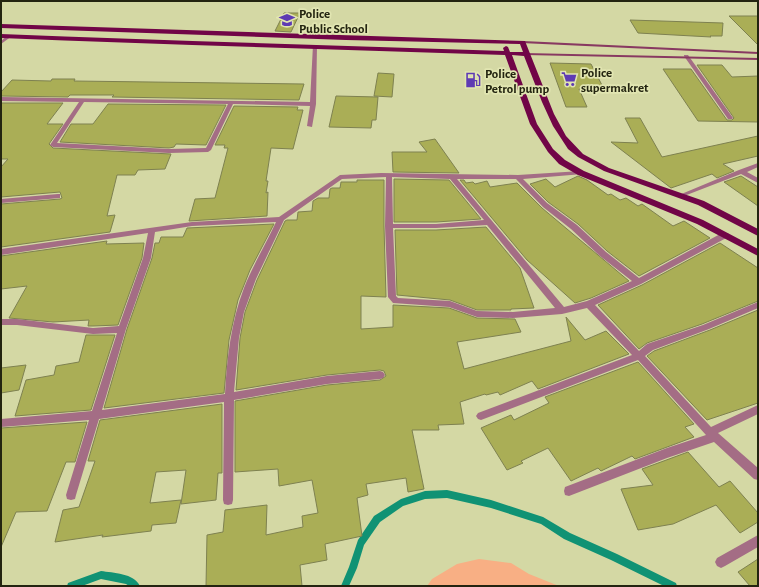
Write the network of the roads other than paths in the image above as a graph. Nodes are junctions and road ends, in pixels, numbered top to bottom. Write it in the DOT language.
graph roads {
  1 [pos="1,26"];
  2 [pos="1,36"];
  3 [pos="10,36"];
  4 [pos="504,42"];
  5 [pos="523,42"];
  6 [pos="1,43"];
  7 [pos="315,46"];
  8 [pos="758,53"];
  9 [pos="508,54"];
  10 [pos="526,54"];
  11 [pos="686,56"];
  12 [pos="758,59"];
  13 [pos="2,100"];
  14 [pos="83,100"];
  15 [pos="231,103"];
  16 [pos="313,104"];
  17 [pos="730,118"];
  18 [pos="310,126"];
  19 [pos="758,165"];
  20 [pos="741,171"];
  21 [pos="581,173"];
  22 [pos="389,175"];
  23 [pos="452,177"];
  24 [pos="518,177"];
  25 [pos="758,181"];
  26 [pos="682,195"];
  27 [pos="58,196"];
  28 [pos="1,201"];
  29 [pos="281,218"];
  30 [pos="490,222"];
  31 [pos="389,226"];
  32 [pos="152,229"];
  33 [pos="758,233"];
  34 [pos="725,235"];
  35 [pos="1,252"];
  36 [pos="758,252"];
  37 [pos="638,282"];
  38 [pos="589,304"];
  39 [pos="758,305"];
  40 [pos="562,311"];
  41 [pos="1,322"];
  42 [pos="122,330"];
  43 [pos="639,356"];
  44 [pos="380,375"];
  45 [pos="230,397"];
  46 [pos="758,409"];
  47 [pos="95,415"];
  48 [pos="480,416"];
  49 [pos="1,423"];
  50 [pos="712,434"];
  51 [pos="758,476"];
  52 [pos="568,491"];
  53 [pos="71,495"];
  54 [pos="228,500"];
  55 [pos="758,541"];
  56 [pos="722,562"];
  1 -- 4 [label="main road"];
  2 -- 3 [label="main road"];
  3 -- 6 [label="street"];
  3 -- 7 [label="main road"];
  4 -- 5 [label="main road"];
  4 -- 9 [label="main road"];
  5 -- 8 [label="main road"];
  5 -- 10 [label="main road"];
  7 -- 9 [label="main road"];
  7 -- 16 [label="street"];
  9 -- 10 [label="main road"];
  9 -- 21 [label="main road"];
  10 -- 11 [label="main road"];
  10 -- 26 [label="main road"];
  11 -- 12 [label="main road"];
  11 -- 17 [label="street"];
  13 -- 14 [label="street"];
  14 -- 15 [label="street"];
  14 -- 15 [label="street"];
  15 -- 16 [label="street"];
  16 -- 18 [label="street"];
  19 -- 20 [label="street"];
  20 -- 25 [label="street"];
  20 -- 26 [label="street"];
  21 -- 24 [label="street"];
  21 -- 34 [label="main road"];
  22 -- 23 [label="street"];
  22 -- 29 [label="street"];
  22 -- 31 [label="street"];
  23 -- 24 [label="street"];
  23 -- 30 [label="street"];
  24 -- 37 [label="street"];
  26 -- 33 [label="main road"];
  27 -- 28 [label="street"];
  29 -- 32 [label="street"];
  29 -- 45 [label="street"];
  30 -- 31 [label="street"];
  30 -- 40 [label="street"];
  31 -- 40 [label="street"];
  32 -- 35 [label="street"];
  32 -- 42 [label="street"];
  34 -- 36 [label="main road"];
  34 -- 37 [label="street"];
  37 -- 38 [label="street"];
  38 -- 40 [label="street"];
  38 -- 43 [label="street"];
  39 -- 43 [label="street"];
  41 -- 42 [label="street"];
  42 -- 47 [label="street"];
  43 -- 48 [label="street"];
  43 -- 50 [label="street"];
  44 -- 45 [label="street"];
  45 -- 47 [label="street"];
  45 -- 54 [label="street"];
  46 -- 50 [label="street"];
  47 -- 49 [label="street"];
  47 -- 53 [label="street"];
  50 -- 51 [label="street"];
  50 -- 52 [label="street"];
  55 -- 56 [label="street"];
}
